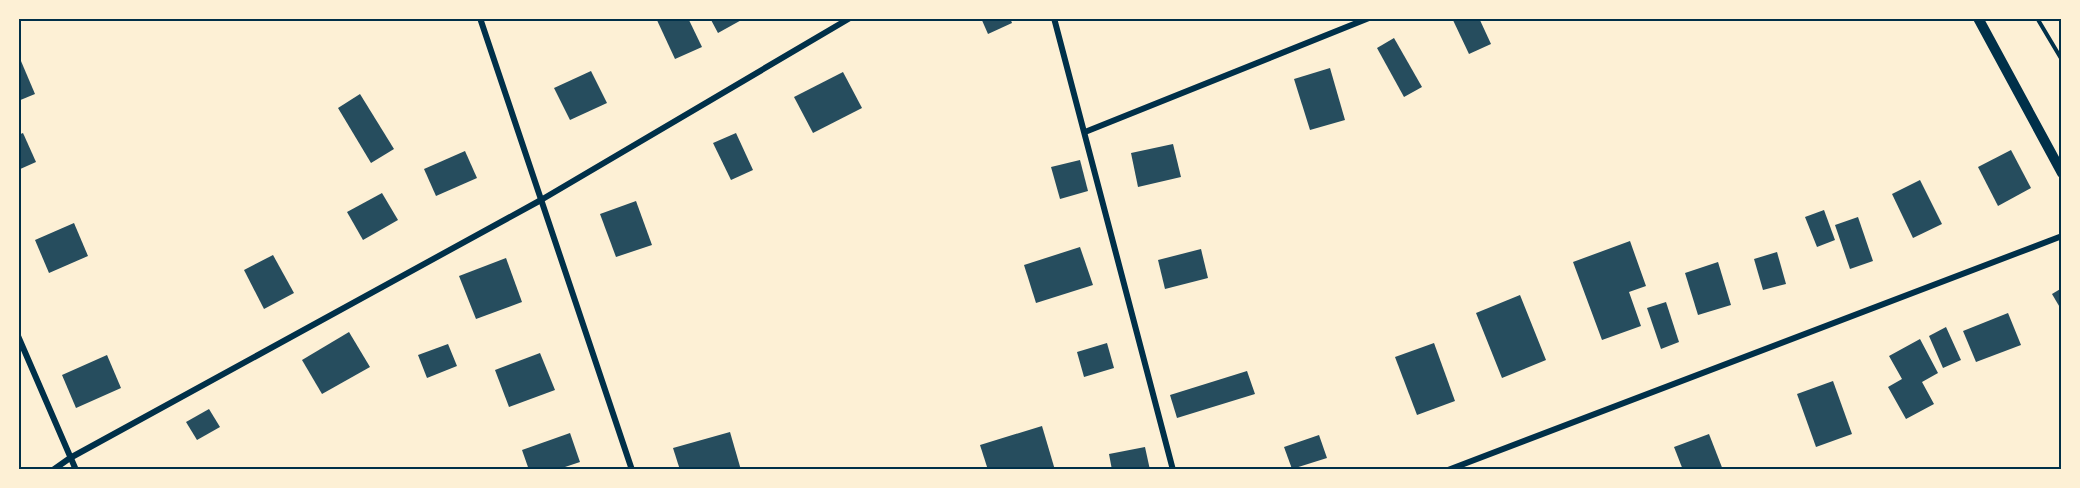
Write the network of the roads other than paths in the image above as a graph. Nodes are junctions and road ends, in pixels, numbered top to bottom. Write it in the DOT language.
graph roads {
  1 [pos="480,18"];
  2 [pos="850,18"];
  3 [pos="1053,18"];
  4 [pos="1369,18"];
  5 [pos="1978,18"];
  6 [pos="1084,132"];
  7 [pos="2062,173"];
  8 [pos="541,200"];
  9 [pos="2062,236"];
  10 [pos="18,336"];
  11 [pos="70,458"];
  12 [pos="53,470"];
  13 [pos="76,470"];
  14 [pos="632,470"];
  15 [pos="1173,470"];
  16 [pos="1448,470"];
  1 -- 8 [label="street"];
  2 -- 8 [label="street"];
  3 -- 6 [label="street"];
  4 -- 6 [label="street"];
  5 -- 7 [label="street"];
  6 -- 15 [label="street"];
  8 -- 11 [label="street"];
  8 -- 14 [label="street"];
  9 -- 16 [label="street"];
  10 -- 11 [label="street"];
  11 -- 12 [label="street"];
  11 -- 13 [label="street"];
}
